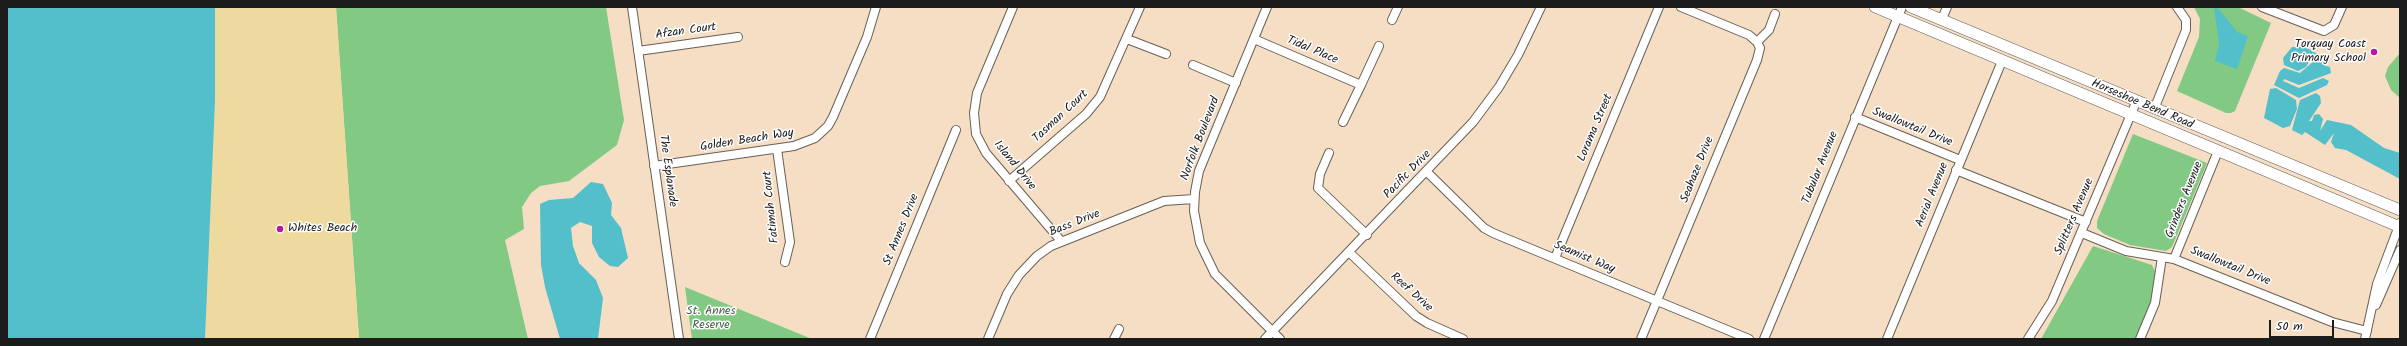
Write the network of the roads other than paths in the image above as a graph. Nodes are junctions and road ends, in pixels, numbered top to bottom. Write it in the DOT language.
graph roads {
  1 [pos="632,7"];
  2 [pos="876,7"];
  3 [pos="1013,7"];
  4 [pos="1140,7"];
  5 [pos="1267,7"];
  6 [pos="1398,7"];
  7 [pos="1542,7"];
  8 [pos="1659,7"];
  9 [pos="1681,7"];
  10 [pos="1875,7"];
  11 [pos="1911,7"];
  12 [pos="1947,7"];
  13 [pos="2177,7"];
  14 [pos="2262,7"];
  15 [pos="2342,7"];
  16 [pos="1899,12"];
  17 [pos="1775,14"];
  18 [pos="1392,20"];
  19 [pos="1942,20"];
  20 [pos="738,36"];
  21 [pos="1127,39"];
  22 [pos="1254,39"];
  23 [pos="1757,42"];
  24 [pos="1378,46"];
  25 [pos="638,50"];
  26 [pos="1166,54"];
  27 [pos="2002,61"];
  28 [pos="1193,65"];
  29 [pos="1236,83"];
  30 [pos="1361,85"];
  31 [pos="2137,100"];
  32 [pos="2154,107"];
  33 [pos="2131,115"];
  34 [pos="1855,117"];
  35 [pos="1343,122"];
  36 [pos="956,130"];
  37 [pos="777,149"];
  38 [pos="2218,151"];
  39 [pos="1329,153"];
  40 [pos="1960,160"];
  41 [pos="654,166"];
  42 [pos="1956,170"];
  43 [pos="1427,172"];
  44 [pos="1009,181"];
  45 [pos="1194,199"];
  46 [pos="2400,210"];
  47 [pos="2086,222"];
  48 [pos="2400,225"];
  49 [pos="2082,233"];
  50 [pos="1367,235"];
  51 [pos="1061,241"];
  52 [pos="2400,250"];
  53 [pos="1350,253"];
  54 [pos="1555,258"];
  55 [pos="2162,258"];
  56 [pos="2174,258"];
  57 [pos="785,262"];
  58 [pos="1657,302"];
  59 [pos="2370,319"];
  60 [pos="1118,329"];
  61 [pos="1272,331"];
  62 [pos="2366,335"];
  63 [pos="679,339"];
  64 [pos="870,339"];
  65 [pos="988,339"];
  66 [pos="1114,339"];
  67 [pos="1265,339"];
  68 [pos="1280,339"];
  69 [pos="1463,339"];
  70 [pos="1641,339"];
  71 [pos="1749,339"];
  72 [pos="1764,339"];
  73 [pos="1887,339"];
  74 [pos="2028,339"];
  75 [pos="2140,339"];
  1 -- 25 [label="street, The Esplanade"];
  2 -- 37 [label="street, Golden Beach Way"];
  3 -- 44 [label="street, Island Drive"];
  4 -- 21 [label="street, Tasman Court"];
  5 -- 22 [label="street, Norfolk Boulevard"];
  6 -- 18 [label="street"];
  7 -- 43 [label="street, Pacific Drive"];
  8 -- 54 [label="street, Lorama Street"];
  9 -- 23 [label="street"];
  10 -- 16 [label="street, Horseshoe Bend Road"];
  11 -- 19 [label="street, Horseshoe Bend Road"];
  12 -- 19 [label="street"];
  13 -- 32 [label="street"];
  14 -- 15 [label="street"];
  16 -- 27 [label="street, Horseshoe Bend Road"];
  16 -- 34 [label="street, Tubular Avenue"];
  17 -- 23 [label="street"];
  19 -- 31 [label="street, Horseshoe Bend Road"];
  20 -- 25 [label="street, Afzan Court"];
  21 -- 26 [label="street"];
  21 -- 44 [label="street, Tasman Court"];
  22 -- 29 [label="street, Norfolk Boulevard"];
  22 -- 30 [label="street, Tidal Place"];
  23 -- 58 [label="street, Seahaze Drive"];
  24 -- 30 [label="street"];
  25 -- 41 [label="street, The Esplanade"];
  27 -- 33 [label="street, Horseshoe Bend Road"];
  27 -- 40 [label="street, Aerial Avenue"];
  28 -- 29 [label="street"];
  29 -- 45 [label="street, Norfolk Boulevard"];
  30 -- 35 [label="street"];
  31 -- 32 [label="street, Horseshoe Bend Road"];
  31 -- 33 [label="street, Splitters Avenue"];
  32 -- 46 [label="street, Horseshoe Bend Road"];
  33 -- 38 [label="street, Horseshoe Bend Road"];
  33 -- 47 [label="street, Splitters Avenue"];
  34 -- 40 [label="street, Swallowtail Drive"];
  34 -- 72 [label="street, Tubular Avenue"];
  36 -- 64 [label="street, St Annes Drive"];
  37 -- 41 [label="street, Golden Beach Way"];
  37 -- 57 [label="street, Fatimah Court"];
  38 -- 48 [label="street, Horseshoe Bend Road"];
  38 -- 56 [label="street, Grinders Avenue"];
  39 -- 50 [label="street"];
  40 -- 42 [label="street, Aerial Avenue"];
  41 -- 63 [label="street, The Esplanade"];
  42 -- 47 [label="street"];
  42 -- 73 [label="street, Aerial Avenue"];
  43 -- 50 [label="street, Pacific Drive"];
  43 -- 54 [label="street, Seamist Way"];
  44 -- 51 [label="street, Island Drive"];
  45 -- 51 [label="street, Bass Drive"];
  45 -- 61 [label="street, Norfolk Boulevard"];
  47 -- 49 [label="street, Splitters Avenue"];
  48 -- 59 [label="street"];
  49 -- 55 [label="street, Swallowtail Drive"];
  49 -- 74 [label="street, Splitters Avenue"];
  50 -- 53 [label="street, Pacific Drive"];
  51 -- 65 [label="street, Bass Drive"];
  52 -- 59 [label="street"];
  53 -- 61 [label="street, Pacific Drive"];
  53 -- 69 [label="street, Reef Drive"];
  54 -- 58 [label="street, Seamist Way"];
  55 -- 56 [label="street, Swallowtail Drive"];
  55 -- 75 [label="street"];
  56 -- 62 [label="street, Swallowtail Drive"];
  58 -- 70 [label="street, Seahaze Drive"];
  58 -- 71 [label="street, Seamist Way"];
  59 -- 62 [label="street"];
  60 -- 66 [label="street"];
  61 -- 67 [label="street, Pacific Drive"];
  61 -- 68 [label="street, Norfolk Boulevard"];
}
